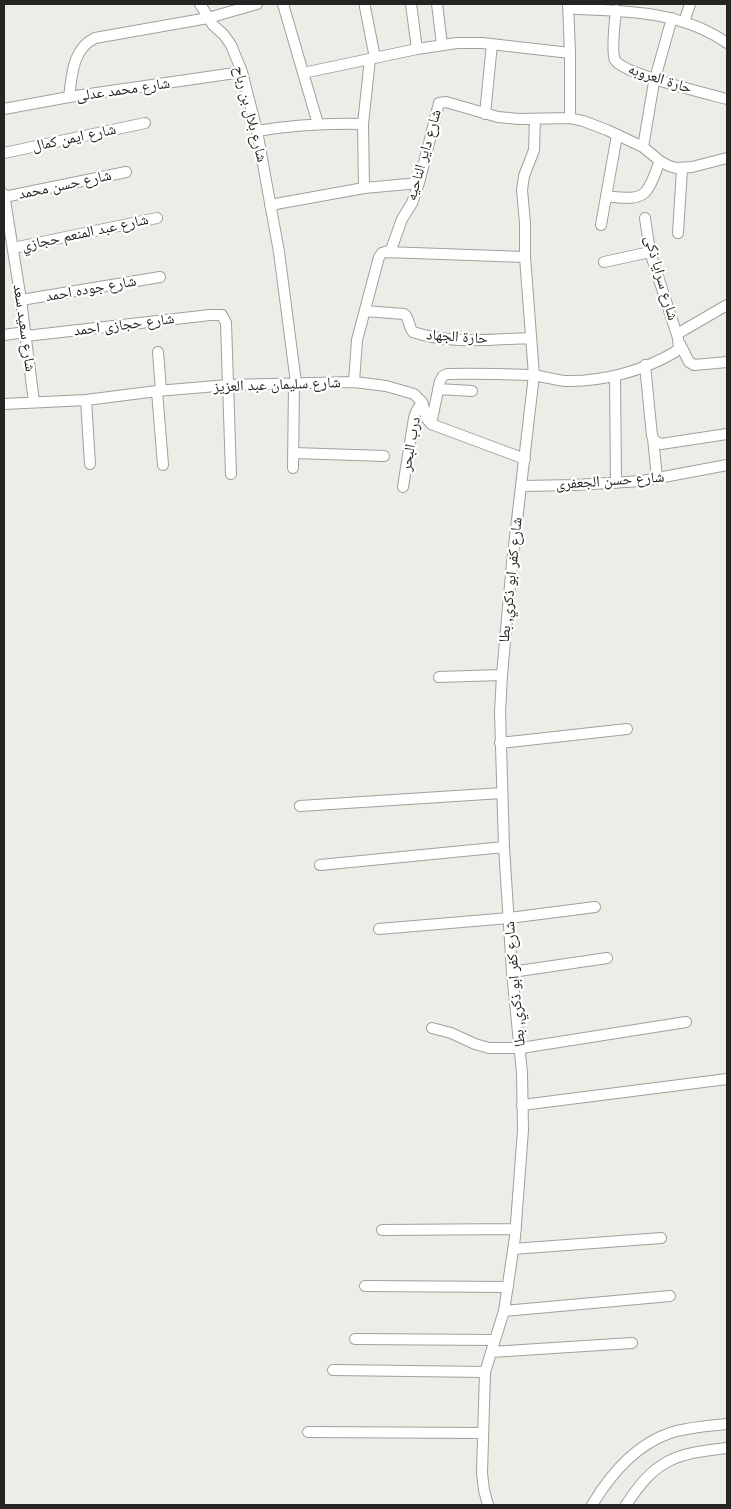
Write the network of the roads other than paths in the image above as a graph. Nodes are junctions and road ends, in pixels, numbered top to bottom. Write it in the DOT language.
graph roads {
  1 [pos="200,4"];
  2 [pos="257,4"];
  3 [pos="283,4"];
  4 [pos="411,4"];
  5 [pos="437,4"];
  6 [pos="568,4"];
  7 [pos="690,4"];
  8 [pos="365,7"];
  9 [pos="616,10"];
  10 [pos="208,18"];
  11 [pos="672,18"];
  12 [pos="684,22"];
  13 [pos="727,43"];
  14 [pos="492,44"];
  15 [pos="442,45"];
  16 [pos="417,49"];
  17 [pos="570,53"];
  18 [pos="372,58"];
  19 [pos="242,72"];
  20 [pos="303,72"];
  21 [pos="654,79"];
  22 [pos="69,97"];
  23 [pos="727,99"];
  24 [pos="4,109"];
  25 [pos="485,114"];
  26 [pos="570,118"];
  27 [pos="535,119"];
  28 [pos="145,122"];
  29 [pos="318,124"];
  30 [pos="363,124"];
  31 [pos="257,131"];
  32 [pos="616,134"];
  33 [pos="643,146"];
  34 [pos="4,153"];
  35 [pos="727,158"];
  36 [pos="660,161"];
  37 [pos="682,169"];
  38 [pos="126,172"];
  39 [pos="419,183"];
  40 [pos="364,188"];
  41 [pos="4,196"];
  42 [pos="606,196"];
  43 [pos="270,204"];
  44 [pos="6,217"];
  45 [pos="157,218"];
  46 [pos="644,218"];
  47 [pos="601,225"];
  48 [pos="678,232"];
  49 [pos="13,248"];
  50 [pos="386,252"];
  51 [pos="650,252"];
  52 [pos="525,257"];
  53 [pos="604,262"];
  54 [pos="160,277"];
  55 [pos="21,300"];
  56 [pos="727,305"];
  57 [pos="365,311"];
  58 [pos="25,334"];
  59 [pos="4,335"];
  60 [pos="531,338"];
  61 [pos="678,339"];
  62 [pos="158,352"];
  63 [pos="727,362"];
  64 [pos="645,366"];
  65 [pos="534,376"];
  66 [pos="615,376"];
  67 [pos="354,382"];
  68 [pos="295,383"];
  69 [pos="228,385"];
  70 [pos="438,389"];
  71 [pos="159,391"];
  72 [pos="472,391"];
  73 [pos="86,400"];
  74 [pos="34,402"];
  75 [pos="422,402"];
  76 [pos="4,404"];
  77 [pos="431,424"];
  78 [pos="727,434"];
  79 [pos="653,438"];
  80 [pos="294,453"];
  81 [pos="384,456"];
  82 [pos="525,459"];
  83 [pos="90,464"];
  84 [pos="163,465"];
  85 [pos="727,465"];
  86 [pos="294,468"];
  87 [pos="231,474"];
  88 [pos="657,478"];
  89 [pos="616,483"];
  90 [pos="522,486"];
  91 [pos="403,487"];
  92 [pos="502,675"];
  93 [pos="439,677"];
  94 [pos="627,729"];
  95 [pos="500,743"];
  96 [pos="502,793"];
  97 [pos="300,806"];
  98 [pos="504,847"];
  99 [pos="320,865"];
  100 [pos="595,907"];
  101 [pos="509,918"];
  102 [pos="379,929"];
  103 [pos="607,958"];
  104 [pos="512,972"];
  105 [pos="686,1022"];
  106 [pos="432,1028"];
  107 [pos="520,1048"];
  108 [pos="727,1079"];
  109 [pos="522,1105"];
  110 [pos="516,1229"];
  111 [pos="382,1230"];
  112 [pos="661,1238"];
  113 [pos="513,1249"];
  114 [pos="365,1286"];
  115 [pos="508,1286"];
  116 [pos="670,1296"];
  117 [pos="504,1311"];
  118 [pos="355,1340"];
  119 [pos="494,1340"];
  120 [pos="632,1343"];
  121 [pos="491,1352"];
  122 [pos="334,1370"];
  123 [pos="485,1372"];
  124 [pos="727,1424"];
  125 [pos="308,1432"];
  126 [pos="482,1433"];
  127 [pos="727,1448"];
  128 [pos="488,1505"];
  129 [pos="592,1505"];
  130 [pos="626,1505"];
  1 -- 10 [label="street, شارع بلال بن رباح"];
  2 -- 10 [label="street"];
  3 -- 20 [label="street"];
  4 -- 16 [label="street"];
  5 -- 15 [label="street"];
  6 -- 9 [label="street"];
  6 -- 17 [label="street"];
  7 -- 12 [label="street"];
  8 -- 18 [label="street"];
  9 -- 11 [label="street"];
  9 -- 21 [label="street, حارة العروبه"];
  10 -- 19 [label="street, شارع بلال بن رباح"];
  10 -- 22 [label="street"];
  11 -- 12 [label="street"];
  11 -- 21 [label="street"];
  12 -- 13 [label="street"];
  14 -- 15 [label="street"];
  14 -- 17 [label="street"];
  14 -- 25 [label="street"];
  15 -- 16 [label="street"];
  16 -- 18 [label="street"];
  17 -- 26 [label="street"];
  18 -- 20 [label="street"];
  18 -- 30 [label="street"];
  19 -- 22 [label="street, شارع محمد عدلى"];
  19 -- 31 [label="street, شارع بلال بن رباح"];
  20 -- 29 [label="street"];
  21 -- 23 [label="street, حارة العروبه"];
  21 -- 33 [label="street"];
  22 -- 24 [label="street, شارع محمد عدلى"];
  25 -- 27 [label="street, شارع داير الناحيه"];
  25 -- 39 [label="street, شارع داير الناحيه"];
  26 -- 27 [label="street, شارع داير الناحيه"];
  26 -- 32 [label="street, شارع داير الناحيه"];
  27 -- 52 [label="street"];
  28 -- 34 [label="street, شارع ايمن كمال"];
  29 -- 30 [label="street"];
  29 -- 31 [label="street"];
  30 -- 40 [label="street"];
  31 -- 43 [label="street, شارع بلال بن رباح"];
  32 -- 33 [label="street, شارع داير الناحيه"];
  32 -- 42 [label="street"];
  33 -- 36 [label="street, شارع داير الناحيه"];
  35 -- 37 [label="street"];
  36 -- 37 [label="street, شارع داير الناحيه"];
  36 -- 42 [label="street"];
  37 -- 48 [label="street, شارع سرايا ذكى"];
  38 -- 41 [label="street, شارع حسن محمد"];
  39 -- 40 [label="street"];
  39 -- 50 [label="street, شارع داير الناحيه"];
  40 -- 43 [label="street"];
  41 -- 44 [label="street, شارع سعيد سعد"];
  42 -- 47 [label="street"];
  43 -- 68 [label="street, شارع بلال بن رباح"];
  44 -- 49 [label="street, شارع سعيد سعد"];
  45 -- 49 [label="street, شارع عبد المنعم حجازي"];
  46 -- 51 [label="street, شارع سرايا ذكى"];
  49 -- 55 [label="street, شارع سعيد سعد"];
  50 -- 52 [label="street"];
  50 -- 57 [label="street, شارع داير الناحيه"];
  51 -- 53 [label="street"];
  51 -- 61 [label="street, شارع سرايا ذكى"];
  52 -- 60 [label="street"];
  54 -- 55 [label="street, شارع جوده احمد"];
  55 -- 58 [label="street, شارع سعيد سعد"];
  56 -- 61 [label="street"];
  57 -- 60 [label="street, حارة الجهاد"];
  57 -- 67 [label="street, شارع داير الناحيه"];
  58 -- 59 [label="street, شارع حجازى احمد"];
  58 -- 69 [label="street, شارع حجازى احمد"];
  58 -- 74 [label="street, شارع سعيد سعد"];
  60 -- 65 [label="street"];
  61 -- 63 [label="street, شارع سرايا ذكى"];
  61 -- 64 [label="street"];
  62 -- 71 [label="street"];
  64 -- 66 [label="street"];
  64 -- 79 [label="street"];
  65 -- 66 [label="street"];
  65 -- 70 [label="street"];
  65 -- 82 [label="street"];
  66 -- 89 [label="street"];
  67 -- 68 [label="street, شارع سليمان عبد العزيز"];
  67 -- 75 [label="street, شارع سليمان عبد العزيز"];
  68 -- 69 [label="street, شارع سليمان عبد العزيز"];
  68 -- 80 [label="street, شارع بلال بن رباح"];
  69 -- 71 [label="street, شارع سليمان عبد العزيز"];
  69 -- 87 [label="street"];
  70 -- 72 [label="street"];
  70 -- 77 [label="street"];
  71 -- 73 [label="street, شارع سليمان عبد العزيز"];
  71 -- 84 [label="street"];
  73 -- 74 [label="street, شارع سليمان عبد العزيز"];
  73 -- 83 [label="street"];
  74 -- 76 [label="street, شارع سليمان عبد العزيز"];
  75 -- 77 [label="street"];
  75 -- 91 [label="street, درب البحر"];
  77 -- 82 [label="street"];
  78 -- 79 [label="street"];
  79 -- 88 [label="street"];
  80 -- 81 [label="street"];
  80 -- 86 [label="street, شارع بلال بن رباح"];
  82 -- 90 [label="street, شارع كفر ابو ذكري, بطا"];
  85 -- 88 [label="street, شارع حسن الجعفرى"];
  88 -- 89 [label="street, شارع حسن الجعفرى"];
  89 -- 90 [label="street, شارع حسن الجعفرى"];
  90 -- 92 [label="street, شارع كفر ابو ذكري, بطا"];
  92 -- 93 [label="street"];
  92 -- 95 [label="street, شارع كفر ابو ذكري, بطا"];
  94 -- 95 [label="street"];
  95 -- 96 [label="street, شارع كفر ابو ذكري, بطا"];
  96 -- 97 [label="street"];
  96 -- 98 [label="street, شارع كفر ابو ذكري, بطا"];
  98 -- 99 [label="street"];
  98 -- 101 [label="street, شارع كفر ابو ذكري, بطا"];
  100 -- 101 [label="street"];
  101 -- 102 [label="street"];
  101 -- 104 [label="street, شارع كفر ابو ذكري, بطا"];
  103 -- 104 [label="street"];
  104 -- 107 [label="street, شارع كفر ابو ذكري, بطا"];
  105 -- 107 [label="street"];
  106 -- 107 [label="street"];
  107 -- 109 [label="street, شارع كفر ابو ذكري, بطا"];
  108 -- 109 [label="street"];
  109 -- 110 [label="street, شارع كفر ابو ذكري, بطا"];
  110 -- 111 [label="street"];
  110 -- 113 [label="street, شارع كفر ابو ذكري, بطا"];
  112 -- 113 [label="street"];
  113 -- 115 [label="street, شارع كفر ابو ذكري, بطا"];
  114 -- 115 [label="street"];
  115 -- 117 [label="street, شارع كفر ابو ذكري, بطا"];
  116 -- 117 [label="street"];
  117 -- 119 [label="street, شارع كفر ابو ذكري, بطا"];
  118 -- 119 [label="street"];
  119 -- 121 [label="street, شارع كفر ابو ذكري, بطا"];
  120 -- 121 [label="street"];
  121 -- 123 [label="street, شارع كفر ابو ذكري, بطا"];
  122 -- 123 [label="street"];
  123 -- 126 [label="street, شارع كفر ابو ذكري, بطا"];
  124 -- 129 [label="street"];
  125 -- 126 [label="street"];
  126 -- 128 [label="street, شارع كفر ابو ذكري, بطا"];
  127 -- 130 [label="street"];
}
